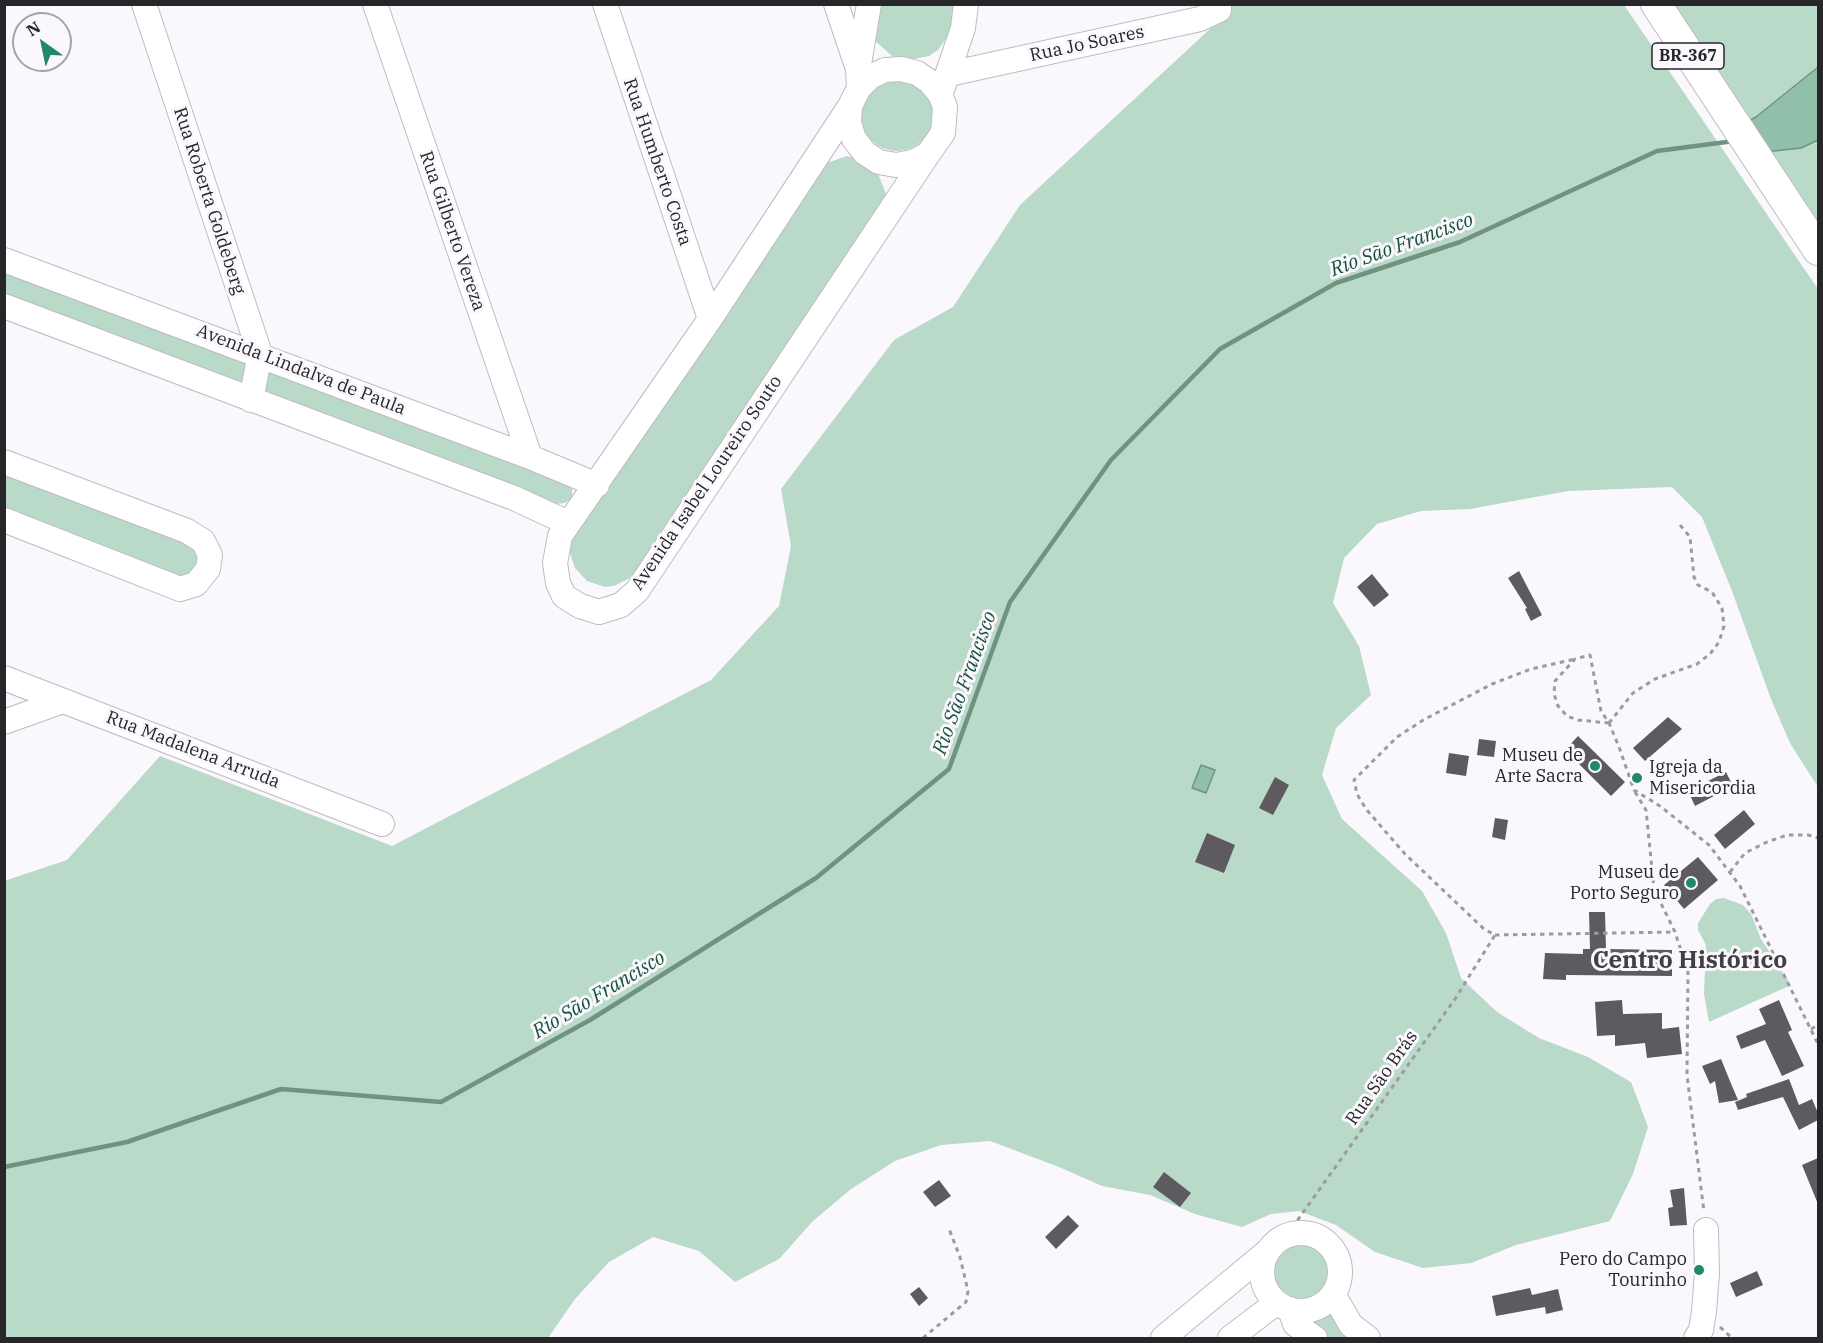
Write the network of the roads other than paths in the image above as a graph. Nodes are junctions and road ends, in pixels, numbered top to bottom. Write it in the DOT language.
graph roads {
  1 [pos="144,4"];
  2 [pos="375,4"];
  3 [pos="605,4"];
  4 [pos="836,4"];
  5 [pos="868,4"];
  6 [pos="966,4"];
  7 [pos="1220,4"];
  8 [pos="1656,4"];
  9 [pos="944,84"];
  10 [pos="856,87"];
  11 [pos="928,154"];
  12 [pos="1818,250"];
  13 [pos="4,260"];
  14 [pos="4,306"];
  15 [pos="710,319"];
  16 [pos="260,354"];
  17 [pos="252,400"];
  18 [pos="530,457"];
  19 [pos="4,462"];
  20 [pos="597,485"];
  21 [pos="4,520"];
  22 [pos="568,523"];
  23 [pos="4,678"];
  24 [pos="63,701"];
  25 [pos="4,722"];
  26 [pos="382,824"];
  27 [pos="1706,1230"];
  28 [pos="1268,1251"];
  29 [pos="1333,1294"];
  30 [pos="1283,1306"];
  31 [pos="1163,1338"];
  32 [pos="1230,1338"];
  33 [pos="1315,1338"];
  34 [pos="1368,1338"];
  35 [pos="1696,1338"];
  1 -- 16 [label="street, Rua Roberta Goldeberg"];
  2 -- 18 [label="street, Rua Gilberto Vereza"];
  3 -- 15 [label="street, Rua Humberto Costa"];
  4 -- 10 [label="street"];
  5 -- 10 [label="street, Avenida Isabel Loureiro Souto"];
  6 -- 9 [label="street, Avenida Isabel Loureiro Souto"];
  7 -- 9 [label="street, Rua Jo Soares"];
  8 -- 12 [label="main road, BR-367"];
  9 -- 10 [label="street, Avenida Isabel Loureiro Souto"];
  9 -- 11 [label="street, Avenida Isabel Loureiro Souto"];
  10 -- 11 [label="street, Avenida Isabel Loureiro Souto"];
  10 -- 15 [label="street, Avenida Isabel Loureiro Souto"];
  11 -- 22 [label="street, Avenida Isabel Loureiro Souto"];
  13 -- 16 [label="street, Avenida Lindalva de Paula"];
  14 -- 17 [label="street"];
  15 -- 20 [label="street, Avenida Isabel Loureiro Souto"];
  16 -- 17 [label="street, Rua Roberta Goldeberg"];
  16 -- 18 [label="street, Avenida Lindalva de Paula"];
  17 -- 22 [label="street"];
  18 -- 20 [label="street, Avenida Lindalva de Paula"];
  19 -- 21 [label="street"];
  20 -- 22 [label="street, Avenida Isabel Loureiro Souto"];
  23 -- 24 [label="street, Rua Madalena Arruda"];
  24 -- 25 [label="street"];
  24 -- 26 [label="street, Rua Madalena Arruda"];
  27 -- 35 [label="street"];
  28 -- 29 [label="street"];
  28 -- 30 [label="street"];
  28 -- 31 [label="street"];
  29 -- 30 [label="street"];
  29 -- 34 [label="street"];
  30 -- 32 [label="street"];
  30 -- 33 [label="street"];
}
